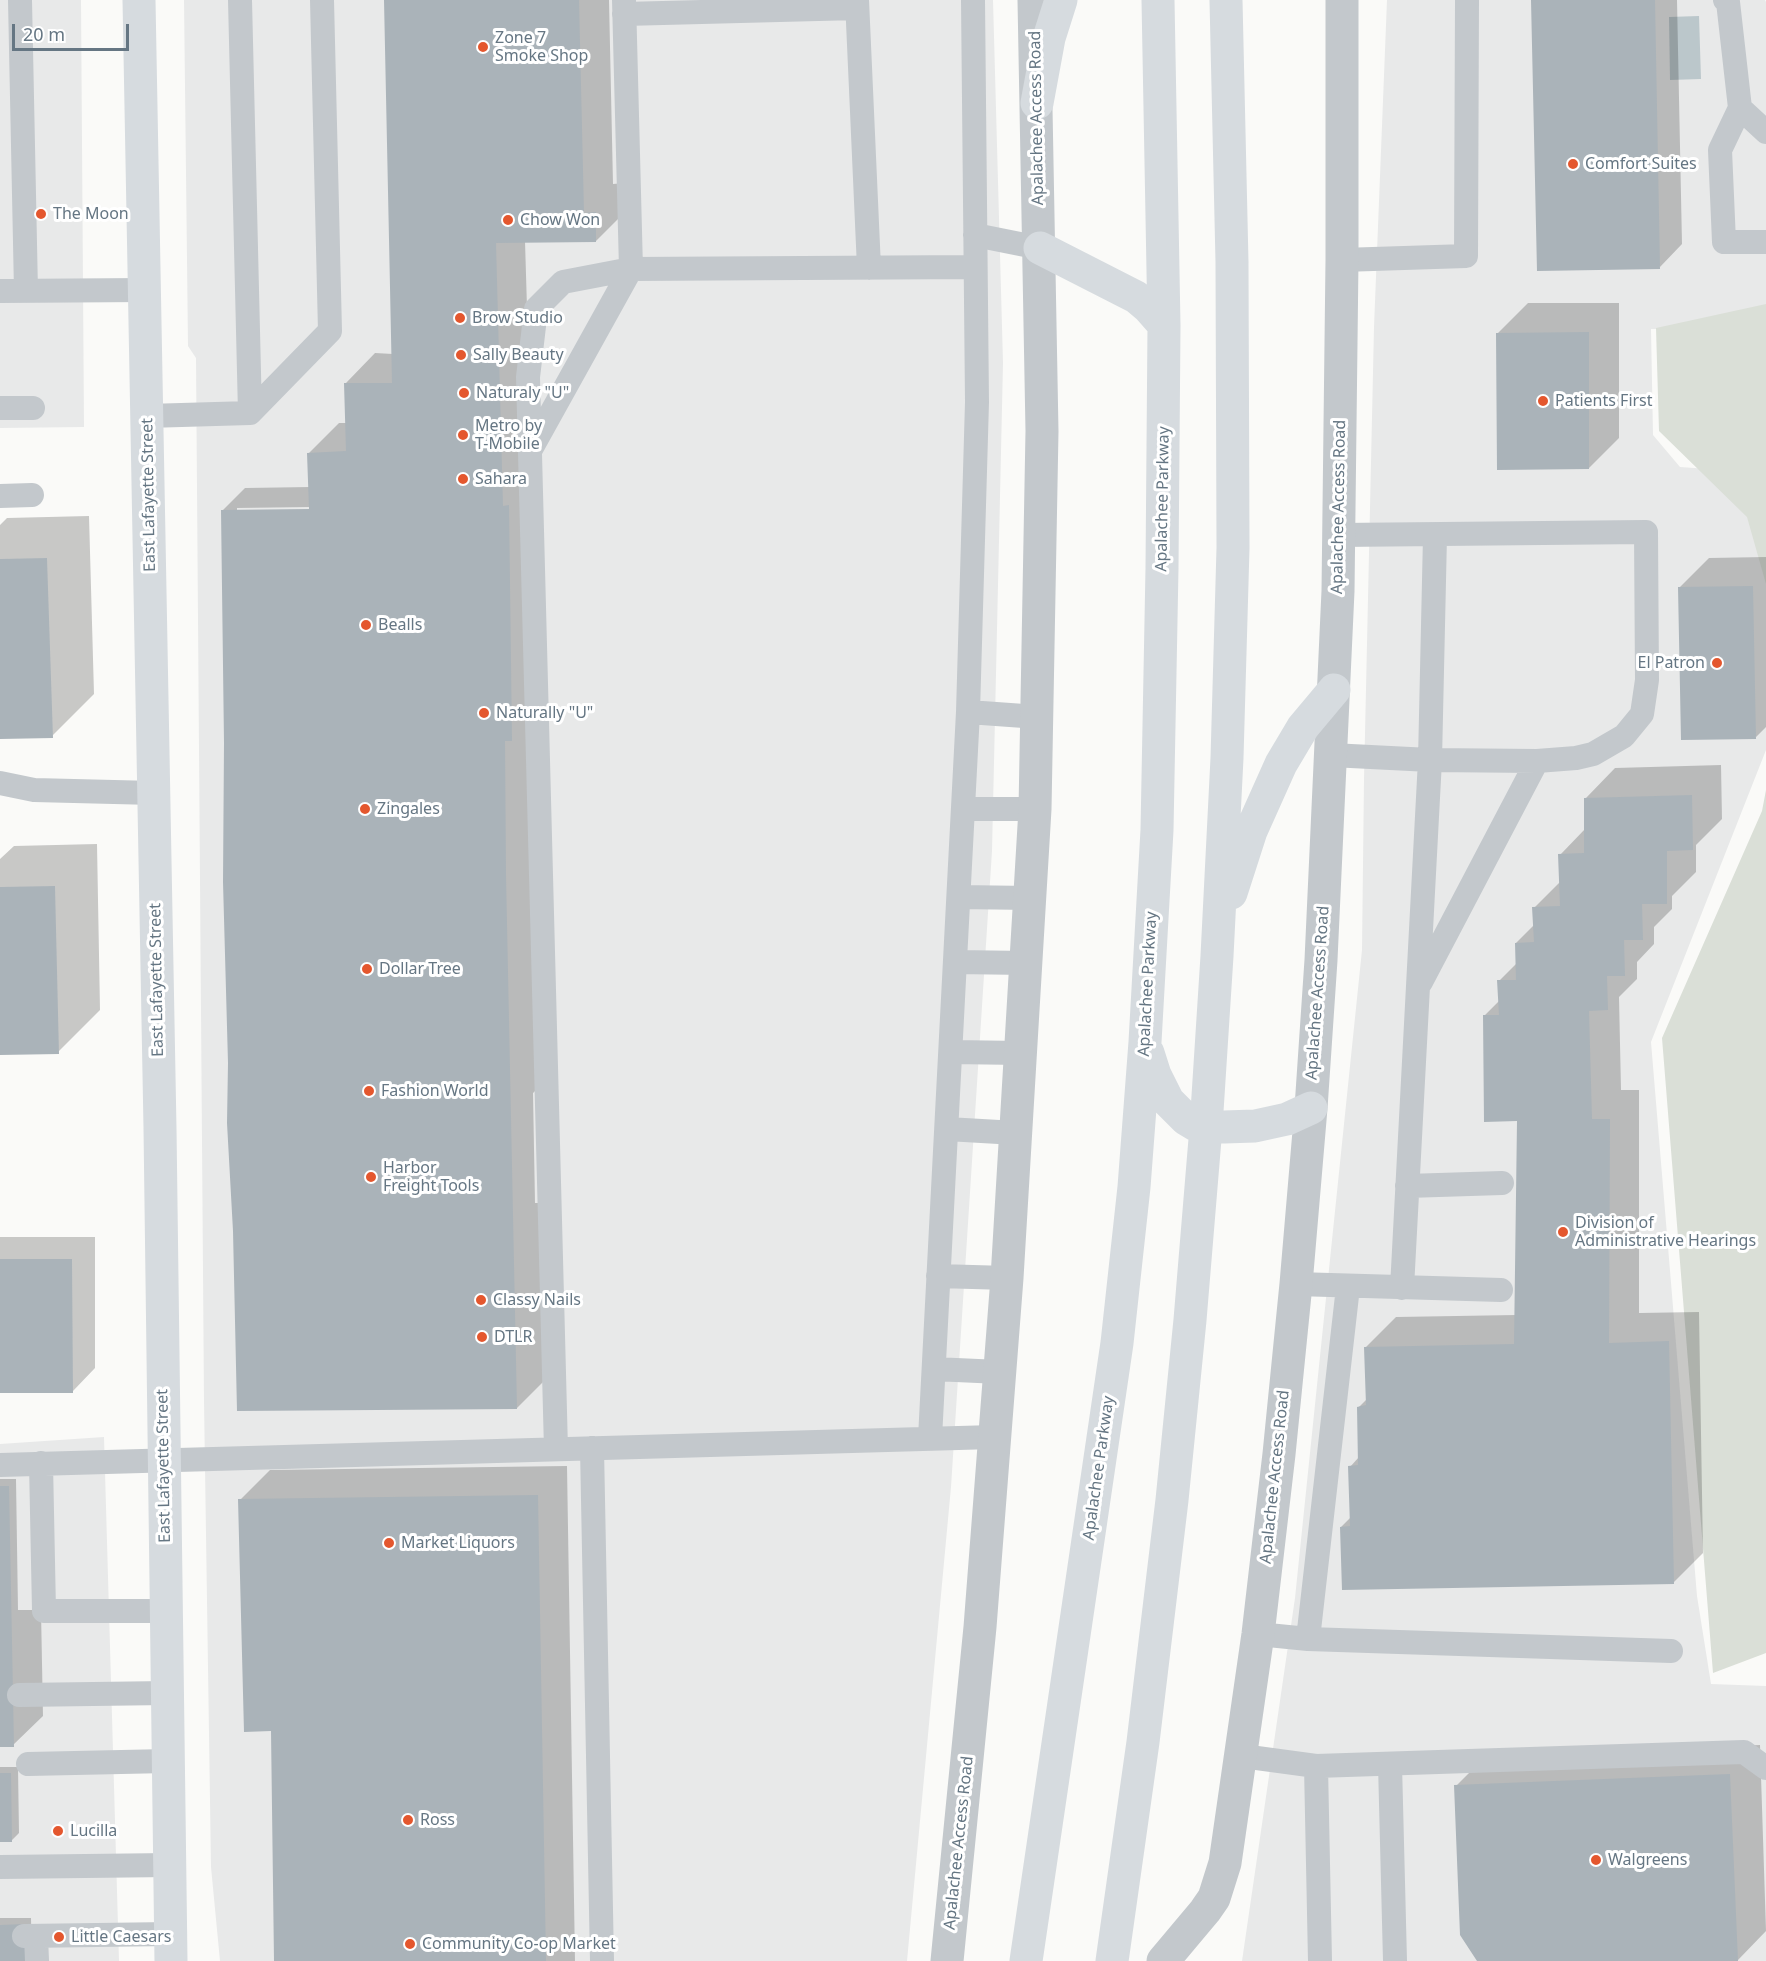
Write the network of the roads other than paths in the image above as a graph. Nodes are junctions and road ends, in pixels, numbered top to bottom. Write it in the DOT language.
graph roads {
  1 [pos="20,0"];
  2 [pos="139,0"];
  3 [pos="240,0"];
  4 [pos="322,0"];
  5 [pos="973,0"];
  6 [pos="1034,0"];
  7 [pos="1061,0"];
  8 [pos="1158,0"];
  9 [pos="1226,0"];
  10 [pos="1342,0"];
  11 [pos="1467,0"];
  12 [pos="1725,0"];
  13 [pos="857,4"];
  14 [pos="624,7"];
  15 [pos="1037,103"];
  16 [pos="1740,108"];
  17 [pos="1766,132"];
  18 [pos="975,235"];
  19 [pos="1766,242"];
  20 [pos="1040,248"];
  21 [pos="1342,260"];
  22 [pos="975,267"];
  23 [pos="869,268"];
  24 [pos="631,269"];
  25 [pos="145,290"];
  26 [pos="0,291"];
  27 [pos="26,291"];
  28 [pos="1164,326"];
  29 [pos="0,408"];
  30 [pos="33,408"];
  31 [pos="250,413"];
  32 [pos="147,416"];
  33 [pos="530,451"];
  34 [pos="32,495"];
  35 [pos="0,496"];
  36 [pos="1338,535"];
  37 [pos="1435,536"];
  38 [pos="1334,690"];
  39 [pos="968,712"];
  40 [pos="1038,717"];
  41 [pos="1331,755"];
  42 [pos="1430,760"];
  43 [pos="1537,761"];
  44 [pos="0,783"];
  45 [pos="154,793"];
  46 [pos="1035,808"];
  47 [pos="964,809"];
  48 [pos="959,897"];
  49 [pos="1030,898"];
  50 [pos="1216,956"];
  51 [pos="955,962"];
  52 [pos="1027,963"];
  53 [pos="1417,990"];
  54 [pos="1145,1042"];
  55 [pos="951,1052"];
  56 [pos="1021,1053"];
  57 [pos="1311,1108"];
  58 [pos="1206,1127"];
  59 [pos="947,1129"];
  60 [pos="1016,1133"];
  61 [pos="1502,1183"];
  62 [pos="1407,1186"];
  63 [pos="938,1276"];
  64 [pos="1006,1278"];
  65 [pos="1296,1284"];
  66 [pos="1348,1287"];
  67 [pos="1402,1288"];
  68 [pos="1501,1290"];
  69 [pos="934,1369"];
  70 [pos="999,1372"];
  71 [pos="994,1437"];
  72 [pos="930,1438"];
  73 [pos="592,1448"];
  74 [pos="556,1449"];
  75 [pos="164,1461"];
  76 [pos="41,1463"];
  77 [pos="0,1465"];
  78 [pos="166,1611"];
  79 [pos="1258,1634"];
  80 [pos="1308,1639"];
  81 [pos="1671,1651"];
  82 [pos="167,1693"];
  83 [pos="20,1695"];
  84 [pos="1242,1756"];
  85 [pos="168,1761"];
  86 [pos="28,1764"];
  87 [pos="1390,1764"];
  88 [pos="1316,1766"];
  89 [pos="1766,1768"];
  90 [pos="170,1865"];
  91 [pos="0,1867"];
  92 [pos="171,1948"];
  93 [pos="37,1961"];
  94 [pos="602,1961"];
  95 [pos="947,1961"];
  96 [pos="1026,1961"];
  97 [pos="1112,1961"];
  98 [pos="1163,1961"];
  99 [pos="1320,1961"];
  100 [pos="1395,1961"];
  1 -- 27 [label="lane"];
  2 -- 25 [label="main road, East Lafayette Street"];
  3 -- 31 [label="lane"];
  4 -- 31 [label="lane"];
  5 -- 18 [label="lane"];
  6 -- 15 [label="street, Apalachee Access Road"];
  7 -- 15 [label="main road"];
  8 -- 28 [label="main road, Apalachee Parkway"];
  9 -- 50 [label="main road"];
  10 -- 21 [label="street, Apalachee Access Road"];
  11 -- 21 [label="lane"];
  12 -- 16 [label="lane"];
  13 -- 14 [label="lane"];
  13 -- 23 [label="lane"];
  14 -- 24 [label="lane"];
  15 -- 20 [label="street, Apalachee Access Road"];
  16 -- 17 [label="lane"];
  16 -- 19 [label="lane"];
  18 -- 20 [label="lane"];
  18 -- 22 [label="lane"];
  20 -- 28 [label="main road"];
  20 -- 40 [label="street, Apalachee Access Road"];
  21 -- 36 [label="street, Apalachee Access Road"];
  22 -- 23 [label="lane"];
  22 -- 39 [label="lane"];
  23 -- 24 [label="lane"];
  24 -- 33 [label="lane"];
  24 -- 33 [label="lane"];
  25 -- 27 [label="lane"];
  25 -- 32 [label="main road, East Lafayette Street"];
  26 -- 27 [label="lane"];
  28 -- 54 [label="main road, Apalachee Parkway"];
  29 -- 30 [label="lane"];
  31 -- 32 [label="lane"];
  32 -- 45 [label="main road, East Lafayette Street"];
  33 -- 74 [label="lane"];
  34 -- 35 [label="lane"];
  36 -- 37 [label="lane"];
  36 -- 38 [label="street, Apalachee Access Road"];
  37 -- 42 [label="lane"];
  37 -- 43 [label="lane"];
  38 -- 41 [label="street, Apalachee Access Road"];
  38 -- 50 [label="main road"];
  39 -- 40 [label="lane"];
  39 -- 47 [label="lane"];
  40 -- 46 [label="street, Apalachee Access Road"];
  41 -- 42 [label="lane"];
  41 -- 57 [label="street, Apalachee Access Road"];
  42 -- 43 [label="lane"];
  42 -- 53 [label="lane"];
  43 -- 53 [label="lane"];
  44 -- 45 [label="lane"];
  45 -- 75 [label="main road, East Lafayette Street"];
  46 -- 47 [label="lane"];
  46 -- 49 [label="street, Apalachee Access Road"];
  47 -- 48 [label="lane"];
  48 -- 49 [label="lane"];
  48 -- 51 [label="lane"];
  49 -- 52 [label="street, Apalachee Access Road"];
  50 -- 58 [label="main road"];
  51 -- 52 [label="lane"];
  51 -- 55 [label="lane"];
  52 -- 56 [label="street, Apalachee Access Road"];
  53 -- 62 [label="lane"];
  54 -- 58 [label="main road"];
  54 -- 96 [label="main road, Apalachee Parkway"];
  55 -- 56 [label="lane"];
  55 -- 59 [label="lane"];
  56 -- 60 [label="street, Apalachee Access Road"];
  57 -- 58 [label="main road"];
  57 -- 65 [label="street, Apalachee Access Road"];
  58 -- 97 [label="main road"];
  59 -- 60 [label="lane"];
  59 -- 63 [label="lane"];
  60 -- 64 [label="street, Apalachee Access Road"];
  61 -- 62 [label="lane"];
  62 -- 67 [label="lane"];
  63 -- 64 [label="lane"];
  63 -- 69 [label="lane"];
  64 -- 70 [label="street, Apalachee Access Road"];
  65 -- 66 [label="lane"];
  65 -- 79 [label="street, Apalachee Access Road"];
  66 -- 67 [label="lane"];
  66 -- 80 [label="lane"];
  67 -- 68 [label="lane"];
  69 -- 70 [label="lane"];
  69 -- 72 [label="lane"];
  70 -- 71 [label="street, Apalachee Access Road"];
  71 -- 72 [label="lane"];
  71 -- 95 [label="street, Apalachee Access Road"];
  72 -- 73 [label="lane"];
  73 -- 74 [label="lane"];
  73 -- 94 [label="lane"];
  74 -- 75 [label="lane"];
  75 -- 76 [label="lane"];
  75 -- 78 [label="main road, East Lafayette Street"];
  76 -- 77 [label="lane"];
  76 -- 78 [label="lane"];
  78 -- 82 [label="main road, East Lafayette Street"];
  79 -- 80 [label="lane"];
  79 -- 84 [label="street, Apalachee Access Road"];
  80 -- 81 [label="lane"];
  82 -- 83 [label="lane"];
  82 -- 85 [label="main road, East Lafayette Street"];
  84 -- 88 [label="lane"];
  84 -- 98 [label="street, Apalachee Access Road"];
  85 -- 86 [label="lane"];
  85 -- 90 [label="main road, East Lafayette Street"];
  87 -- 88 [label="lane"];
  87 -- 89 [label="lane"];
  87 -- 100 [label="lane"];
  88 -- 99 [label="lane"];
  90 -- 91 [label="lane"];
  90 -- 92 [label="main road, East Lafayette Street"];
  92 -- 93 [label="lane"];
}
